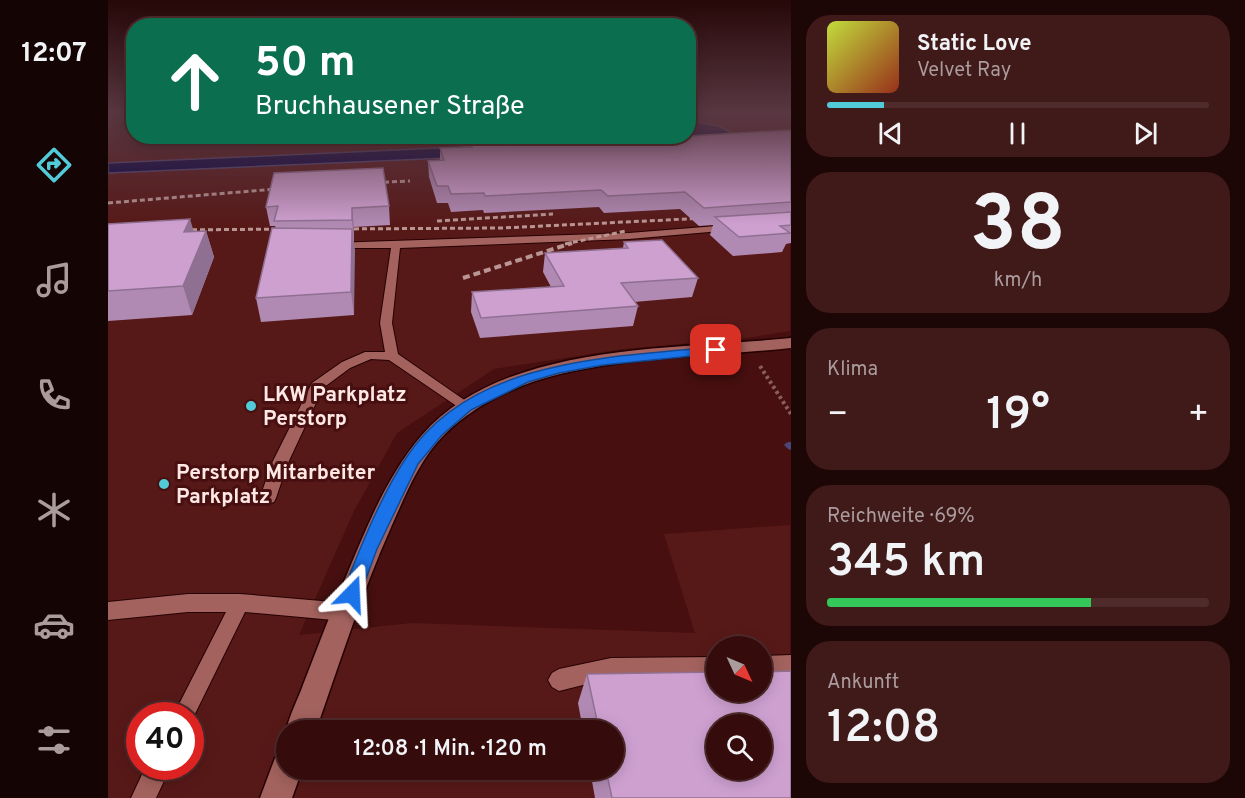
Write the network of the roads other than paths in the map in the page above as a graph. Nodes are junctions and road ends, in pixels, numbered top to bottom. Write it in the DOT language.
graph roads {
  1 [pos="744,227"];
  2 [pos="326,245"];
  3 [pos="396,245"];
  4 [pos="790,343"];
  5 [pos="392,356"];
  6 [pos="466,406"];
  7 [pos="268,498"];
  8 [pos="240,603"];
  9 [pos="108,611"];
  10 [pos="345,612"];
  11 [pos="790,665"];
  12 [pos="772,666"];
  13 [pos="706,667"];
  14 [pos="559,680"];
  15 [pos="191,702"];
  16 [pos="305,720"];
  17 [pos="152,780"];
  18 [pos="282,780"];
  19 [pos="143,798"];
  20 [pos="276,798"];
  1 -- 3 [label="lane"];
  2 -- 3 [label="lane"];
  3 -- 5 [label="lane"];
  4 -- 6 [label="street"];
  5 -- 6 [label="lane"];
  5 -- 7 [label="lane"];
  6 -- 10 [label="street"];
  8 -- 9 [label="lane"];
  8 -- 10 [label="lane"];
  8 -- 15 [label="lane"];
  10 -- 16 [label="street"];
  11 -- 12 [label="lane"];
  13 -- 14 [label="lane"];
  17 -- 19 [label="lane"];
  18 -- 20 [label="street"];
}
